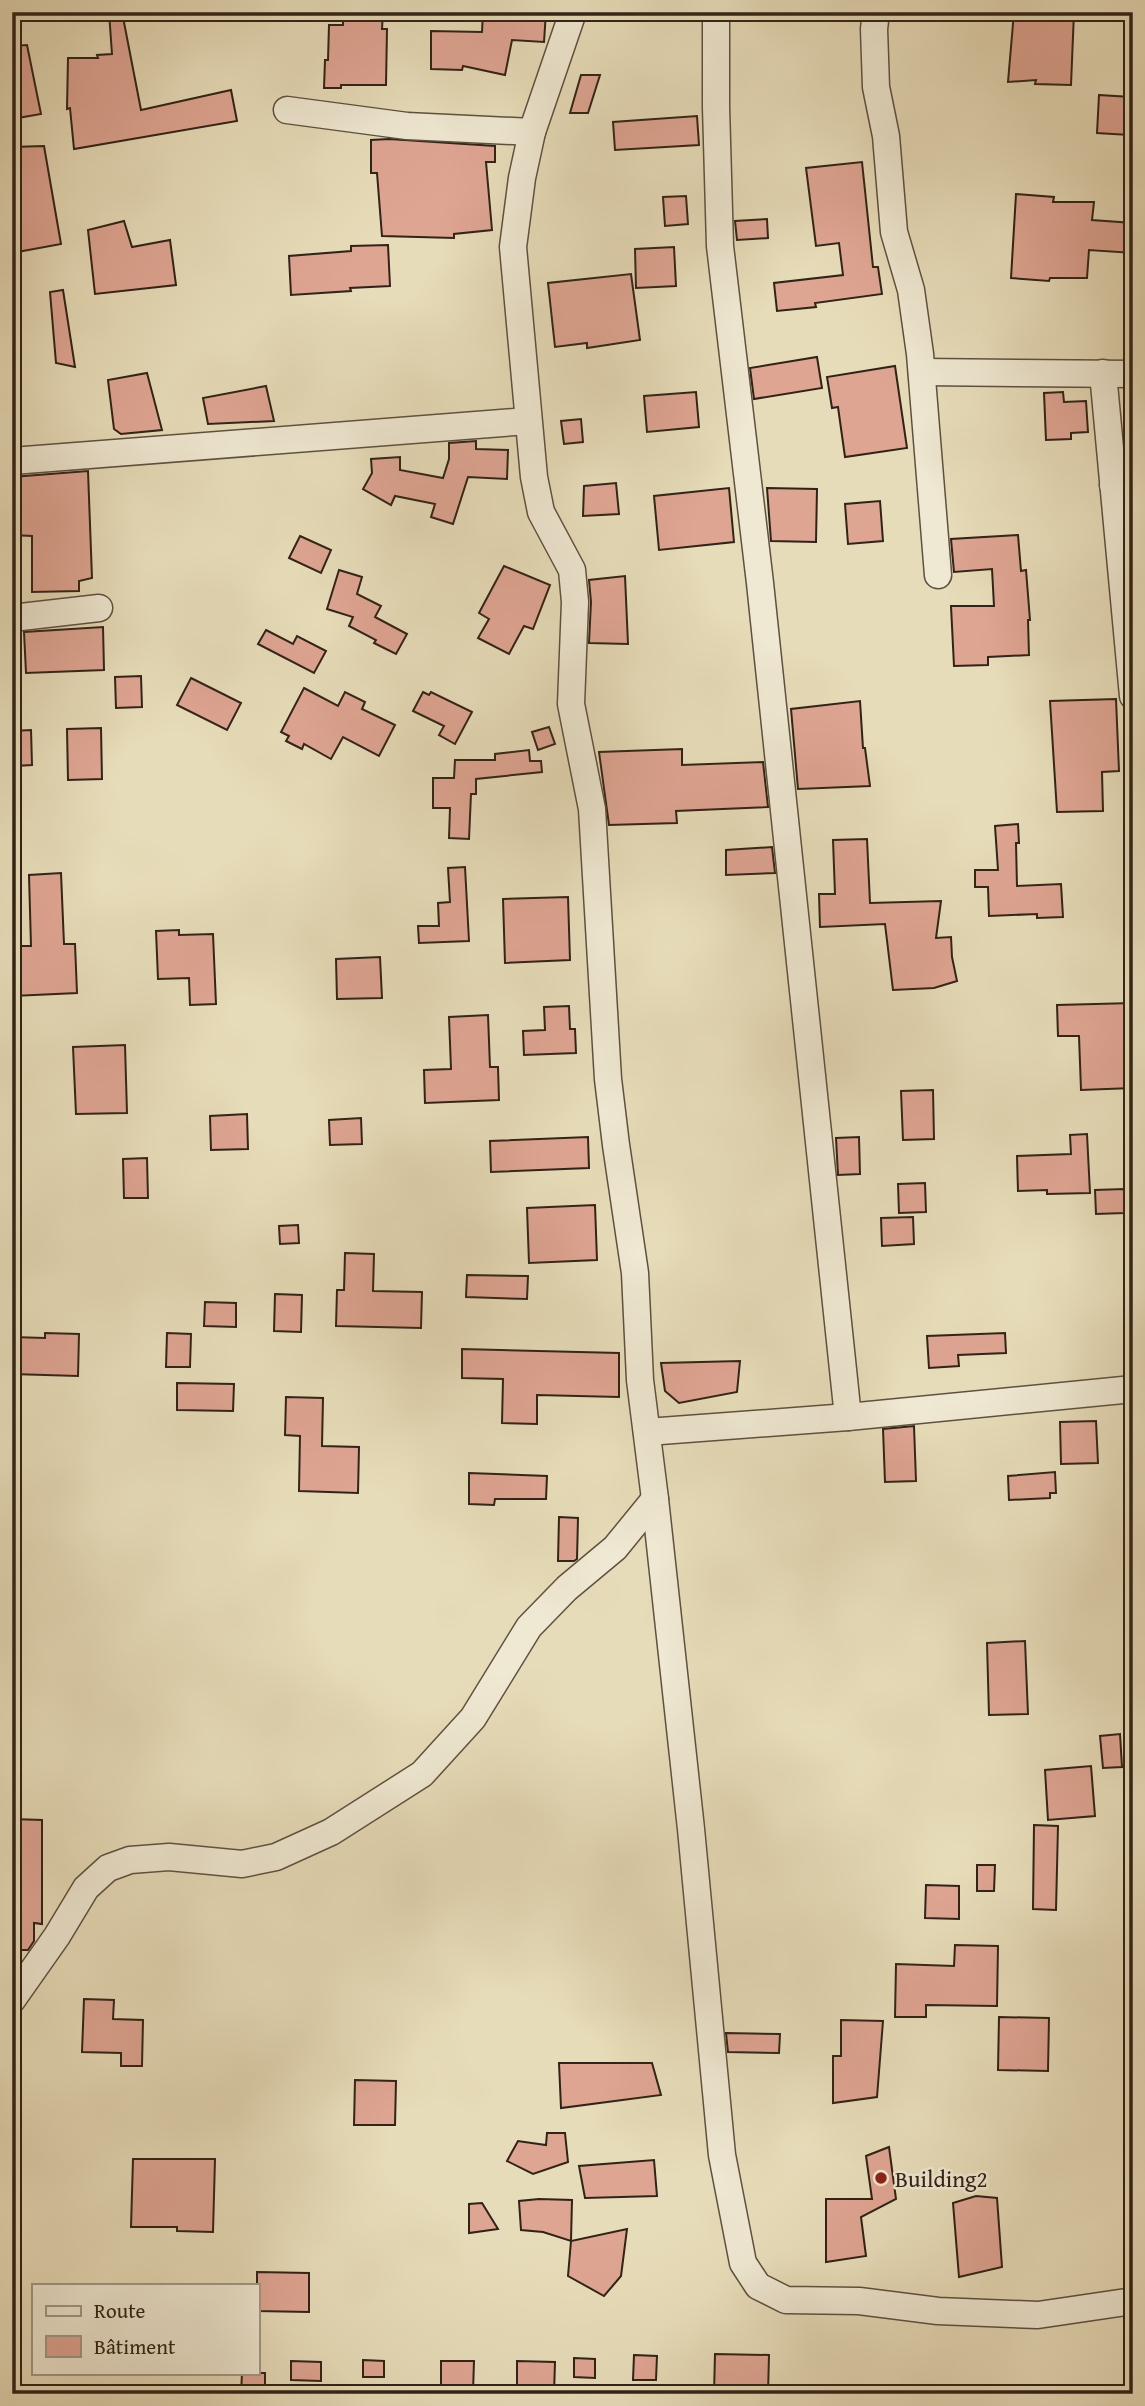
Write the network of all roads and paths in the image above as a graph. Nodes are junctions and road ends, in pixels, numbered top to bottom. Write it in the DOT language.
graph roads {
  1 [pos="573,12"];
  2 [pos="716,12"];
  3 [pos="876,12"];
  4 [pos="287,110"];
  5 [pos="532,132"];
  6 [pos="922,372"];
  7 [pos="1103,373"];
  8 [pos="1133,374"];
  9 [pos="528,421"];
  10 [pos="1133,460"];
  11 [pos="12,461"];
  12 [pos="1113,485"];
  13 [pos="938,575"];
  14 [pos="99,608"];
  15 [pos="12,618"];
  16 [pos="1133,696"];
  17 [pos="1133,1389"];
  18 [pos="848,1417"];
  19 [pos="647,1432"];
  20 [pos="655,1499"];
  21 [pos="12,2000"];
  22 [pos="1133,2301"];
  1 -- 5 [label="street"];
  2 -- 18 [label="street"];
  3 -- 6 [label="street"];
  4 -- 5 [label="street"];
  5 -- 9 [label="street"];
  6 -- 7 [label="street"];
  6 -- 13 [label="street"];
  7 -- 8 [label="street"];
  7 -- 12 [label="street"];
  9 -- 11 [label="street"];
  9 -- 19 [label="street"];
  10 -- 12 [label="street"];
  12 -- 16 [label="street"];
  14 -- 15 [label="street"];
  17 -- 18 [label="street"];
  18 -- 19 [label="street"];
  19 -- 20 [label="street"];
  20 -- 21 [label="street"];
  20 -- 22 [label="street"];
}
